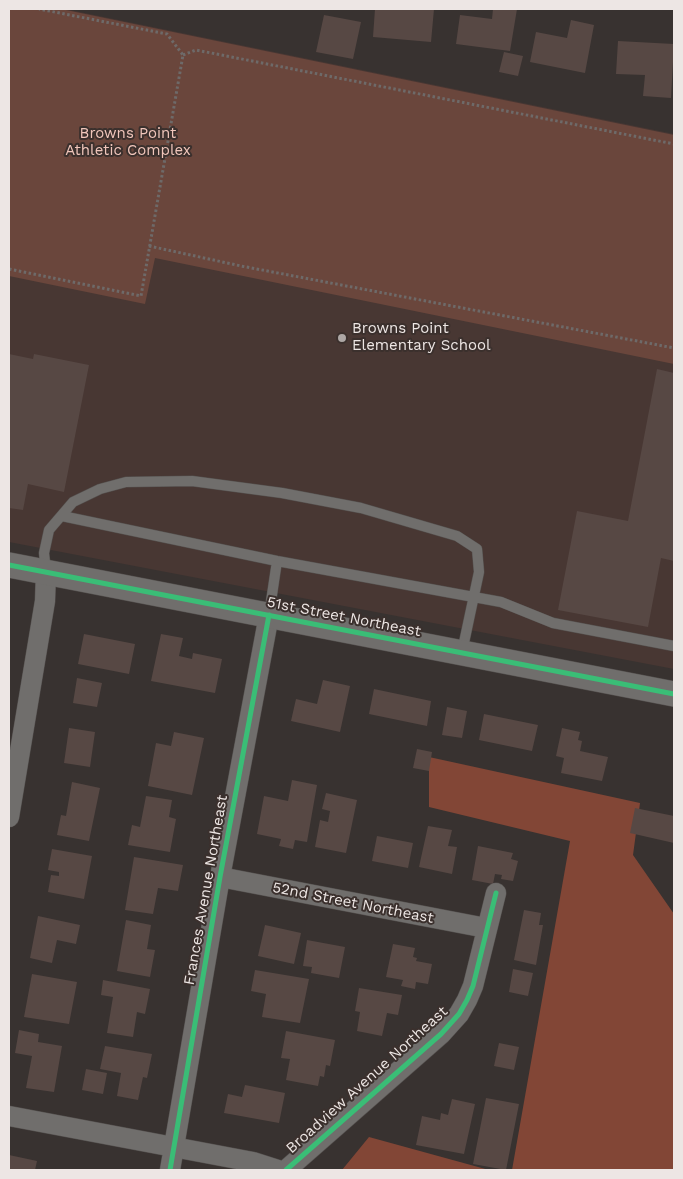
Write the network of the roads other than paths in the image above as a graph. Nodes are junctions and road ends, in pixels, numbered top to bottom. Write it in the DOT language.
graph roads {
  1 [pos="62,516"];
  2 [pos="277,561"];
  3 [pos="9,565"];
  4 [pos="46,572"];
  5 [pos="472,597"];
  6 [pos="269,615"];
  7 [pos="674,646"];
  8 [pos="462,652"];
  9 [pos="674,694"];
  10 [pos="9,817"];
  11 [pos="220,877"];
  12 [pos="496,893"];
  13 [pos="486,928"];
  14 [pos="9,1116"];
  15 [pos="174,1147"];
  16 [pos="170,1170"];
  17 [pos="278,1170"];
  18 [pos="286,1170"];
  1 -- 2 [label="lane"];
  1 -- 4 [label="lane"];
  1 -- 5 [label="lane"];
  2 -- 5 [label="lane"];
  2 -- 6 [label="lane"];
  3 -- 4 [label="street, 51st Street Northeast"];
  4 -- 6 [label="street, 51st Street Northeast"];
  4 -- 10 [label="street"];
  5 -- 7 [label="lane"];
  5 -- 8 [label="lane"];
  6 -- 8 [label="street, 51st Street Northeast"];
  6 -- 11 [label="street, Frances Avenue Northeast"];
  8 -- 9 [label="street, 51st Street Northeast"];
  11 -- 13 [label="street, 52nd Street Northeast"];
  11 -- 15 [label="street, Frances Avenue Northeast"];
  12 -- 13 [label="street, Broadview Avenue Northeast"];
  13 -- 18 [label="street, Broadview Avenue Northeast"];
  14 -- 15 [label="street"];
  15 -- 16 [label="street, Frances Avenue Northeast"];
  15 -- 17 [label="street"];
}
